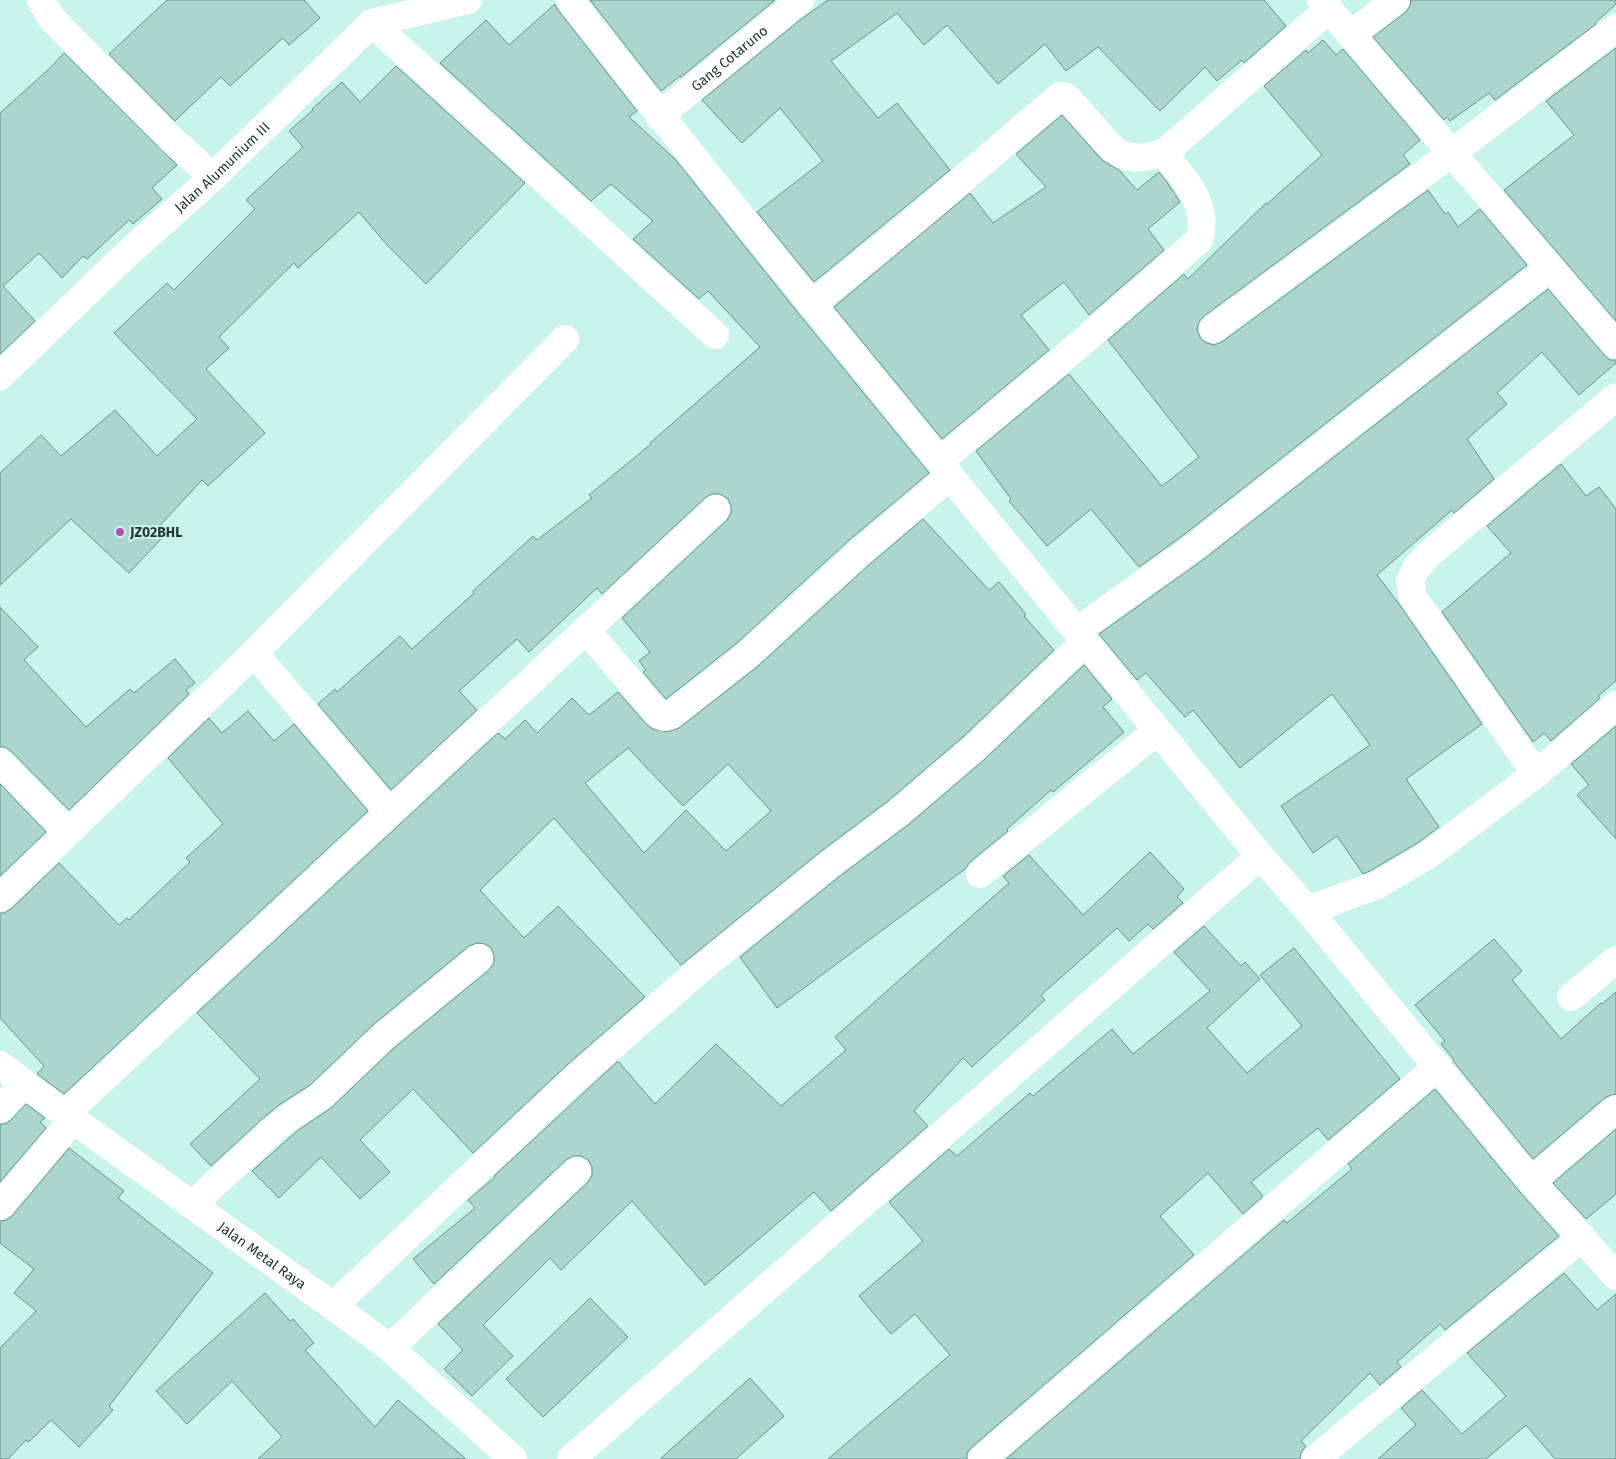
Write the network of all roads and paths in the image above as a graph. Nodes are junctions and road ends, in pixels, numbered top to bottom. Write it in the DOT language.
graph roads {
  1 [pos="41,0"];
  2 [pos="468,0"];
  3 [pos="570,0"];
  4 [pos="800,0"];
  5 [pos="1396,0"];
  6 [pos="1325,4"];
  7 [pos="372,23"];
  8 [pos="1616,28"];
  9 [pos="1352,34"];
  10 [pos="659,116"];
  11 [pos="1453,152"];
  12 [pos="1164,153"];
  13 [pos="213,177"];
  14 [pos="1549,268"];
  15 [pos="811,305"];
  16 [pos="1212,330"];
  17 [pos="714,335"];
  18 [pos="565,339"];
  19 [pos="1616,345"];
  20 [pos="0,376"];
  21 [pos="1616,397"];
  22 [pos="945,468"];
  23 [pos="716,509"];
  24 [pos="586,630"];
  25 [pos="1081,636"];
  26 [pos="254,653"];
  27 [pos="1616,705"];
  28 [pos="1157,731"];
  29 [pos="0,762"];
  30 [pos="1536,774"];
  31 [pos="390,812"];
  32 [pos="68,832"];
  33 [pos="1260,856"];
  34 [pos="980,874"];
  35 [pos="0,898"];
  36 [pos="1308,910"];
  37 [pos="479,958"];
  38 [pos="1616,960"];
  39 [pos="1571,997"];
  40 [pos="0,1065"];
  41 [pos="1438,1066"];
  42 [pos="24,1084"];
  43 [pos="0,1109"];
  44 [pos="1616,1109"];
  45 [pos="69,1117"];
  46 [pos="577,1171"];
  47 [pos="1531,1181"];
  48 [pos="192,1205"];
  49 [pos="0,1206"];
  50 [pos="1582,1237"];
  51 [pos="1616,1276"];
  52 [pos="333,1306"];
  53 [pos="390,1348"];
  54 [pos="514,1459"];
  55 [pos="571,1459"];
  56 [pos="982,1459"];
  57 [pos="1315,1459"];
  1 -- 13 [label="street"];
  2 -- 7 [label="street"];
  3 -- 10 [label="street"];
  4 -- 10 [label="street, Gang Cotaruno"];
  5 -- 9 [label="street"];
  6 -- 9 [label="street"];
  6 -- 12 [label="street"];
  7 -- 13 [label="street, Jalan Alumunium III"];
  7 -- 17 [label="street"];
  8 -- 11 [label="street"];
  9 -- 11 [label="street"];
  10 -- 15 [label="street"];
  11 -- 14 [label="street"];
  11 -- 16 [label="street"];
  12 -- 15 [label="street"];
  12 -- 22 [label="street"];
  13 -- 20 [label="street, Jalan Alumunium III"];
  14 -- 19 [label="street"];
  14 -- 25 [label="street"];
  15 -- 22 [label="street"];
  18 -- 26 [label="street"];
  21 -- 30 [label="street"];
  22 -- 24 [label="street"];
  22 -- 25 [label="street"];
  23 -- 24 [label="street"];
  24 -- 31 [label="street"];
  25 -- 28 [label="street"];
  25 -- 52 [label="street"];
  26 -- 31 [label="street"];
  26 -- 32 [label="street"];
  27 -- 30 [label="street"];
  28 -- 33 [label="street"];
  28 -- 34 [label="street"];
  29 -- 32 [label="street"];
  30 -- 36 [label="street"];
  31 -- 45 [label="street"];
  32 -- 35 [label="street"];
  33 -- 36 [label="street"];
  33 -- 55 [label="street"];
  36 -- 41 [label="street"];
  37 -- 48 [label="street"];
  38 -- 39 [label="street"];
  40 -- 42 [label="street, Jalan Metal Raya"];
  41 -- 47 [label="street"];
  41 -- 56 [label="street"];
  42 -- 43 [label="street"];
  42 -- 45 [label="street, Jalan Metal Raya"];
  44 -- 47 [label="street"];
  45 -- 48 [label="street, Jalan Metal Raya"];
  45 -- 49 [label="street"];
  46 -- 53 [label="street"];
  47 -- 50 [label="street"];
  48 -- 52 [label="street, Jalan Metal Raya"];
  50 -- 51 [label="street"];
  50 -- 57 [label="street"];
  52 -- 53 [label="street, Jalan Metal Raya"];
  53 -- 54 [label="street, Jalan Metal Raya"];
}
